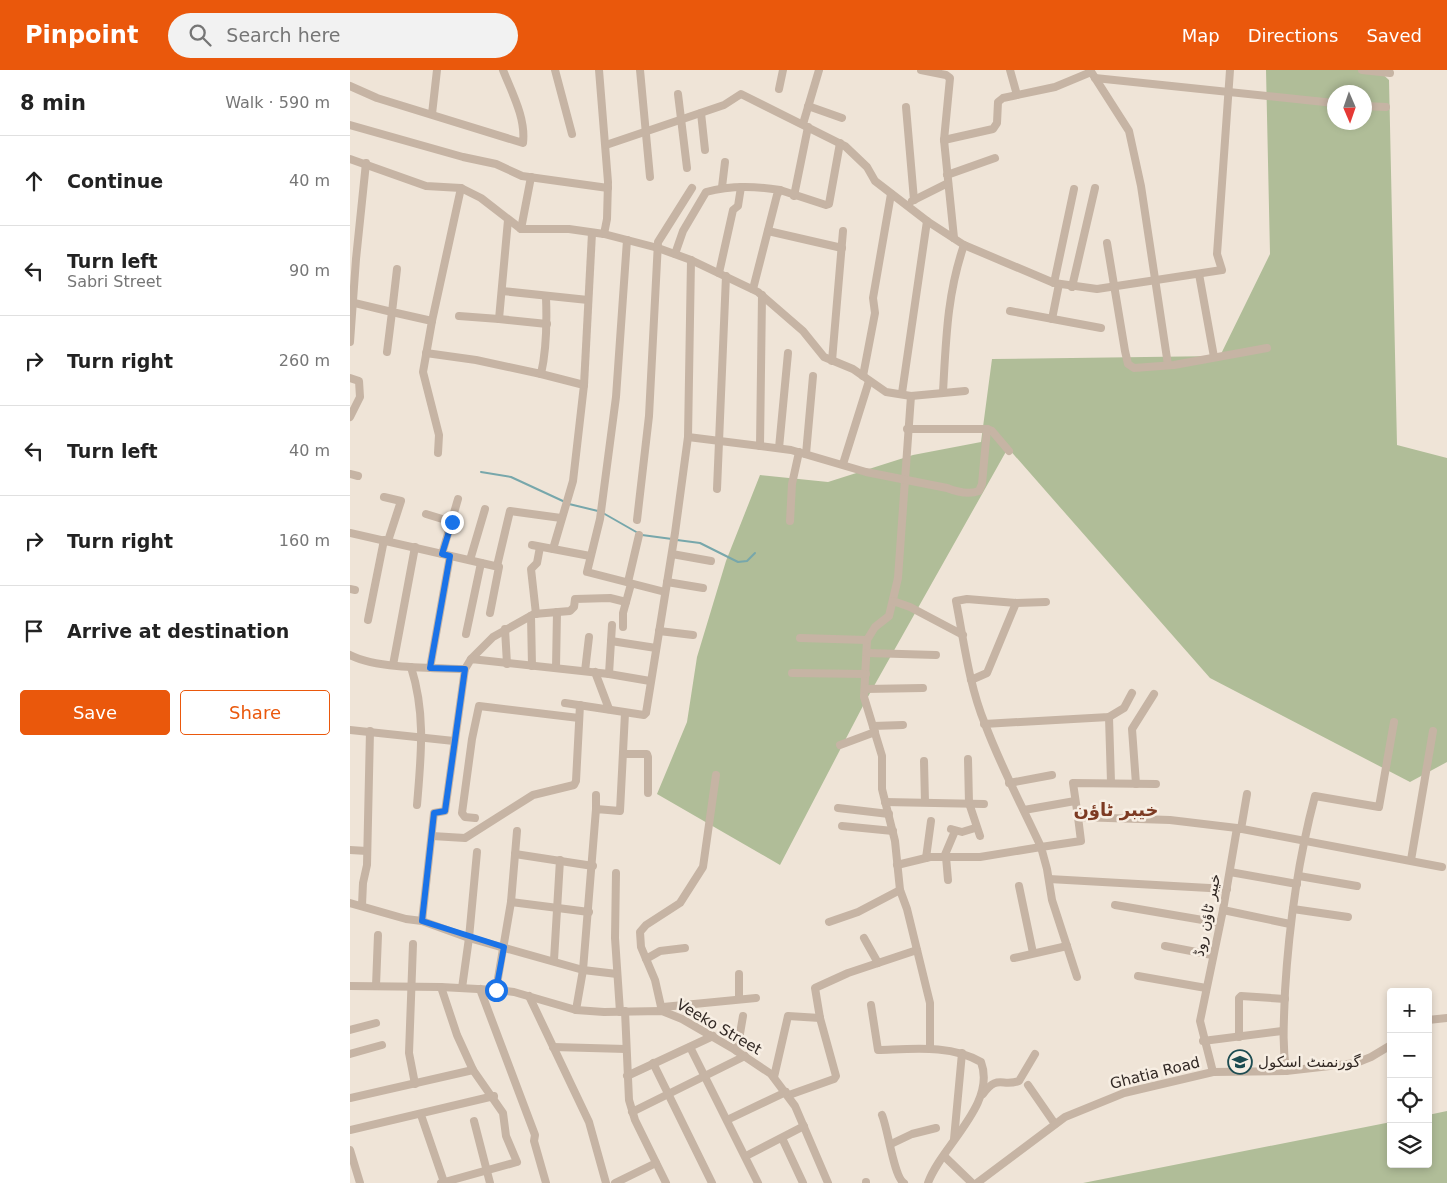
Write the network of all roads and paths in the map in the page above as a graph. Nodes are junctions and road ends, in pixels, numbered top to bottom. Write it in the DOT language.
graph roads {
  1 [pos="438,70"];
  2 [pos="503,70"];
  3 [pos="555,70"];
  4 [pos="599,70"];
  5 [pos="640,70"];
  6 [pos="783,70"];
  7 [pos="819,70"];
  8 [pos="921,70"];
  9 [pos="1010,70"];
  10 [pos="1230,70"];
  11 [pos="1362,70"];
  12 [pos="936,71"];
  13 [pos="1092,73"];
  14 [pos="1390,73"];
  15 [pos="350,86"];
  16 [pos="779,89"];
  17 [pos="1228,90"];
  18 [pos="678,94"];
  19 [pos="1017,95"];
  20 [pos="1327,102"];
  21 [pos="808,106"];
  22 [pos="906,106"];
  23 [pos="1372,106"];
  24 [pos="1386,107"];
  25 [pos="701,113"];
  26 [pos="432,114"];
  27 [pos="842,118"];
  28 [pos="680,120"];
  29 [pos="350,125"];
  30 [pos="805,126"];
  31 [pos="645,132"];
  32 [pos="572,134"];
  33 [pos="944,140"];
  34 [pos="840,143"];
  35 [pos="606,145"];
  36 [pos="705,150"];
  37 [pos="350,158"];
  38 [pos="995,158"];
  39 [pos="725,162"];
  40 [pos="366,163"];
  41 [pos="686,168"];
  42 [pos="531,177"];
  43 [pos="650,178"];
  44 [pos="948,179"];
  45 [pos="740,187"];
  46 [pos="461,188"];
  47 [pos="608,188"];
  48 [pos="692,188"];
  49 [pos="722,188"];
  50 [pos="1095,188"];
  51 [pos="1074,189"];
  52 [pos="780,190"];
  53 [pos="891,194"];
  54 [pos="794,196"];
  55 [pos="914,200"];
  56 [pos="905,205"];
  57 [pos="350,214"];
  58 [pos="360,215"];
  59 [pos="508,220"];
  60 [pos="927,222"];
  61 [pos="522,229"];
  62 [pos="768,231"];
  63 [pos="843,231"];
  64 [pos="592,233"];
  65 [pos="604,234"];
  66 [pos="954,238"];
  67 [pos="627,240"];
  68 [pos="1107,243"];
  69 [pos="964,245"];
  70 [pos="658,248"];
  71 [pos="842,248"];
  72 [pos="675,254"];
  73 [pos="353,259"];
  74 [pos="691,260"];
  75 [pos="397,269"];
  76 [pos="1199,274"];
  77 [pos="723,275"];
  78 [pos="1154,281"];
  79 [pos="1056,283"];
  80 [pos="1072,287"];
  81 [pos="1116,287"];
  82 [pos="753,289"];
  83 [pos="502,292"];
  84 [pos="762,295"];
  85 [pos="546,297"];
  86 [pos="588,300"];
  87 [pos="351,302"];
  88 [pos="1010,311"];
  89 [pos="392,312"];
  90 [pos="458,316"];
  91 [pos="499,319"];
  92 [pos="1052,319"];
  93 [pos="432,321"];
  94 [pos="547,324"];
  95 [pos="1101,328"];
  96 [pos="350,342"];
  97 [pos="1267,348"];
  98 [pos="387,352"];
  99 [pos="426,353"];
  100 [pos="788,353"];
  101 [pos="1214,358"];
  102 [pos="832,361"];
  103 [pos="1168,365"];
  104 [pos="541,374"];
  105 [pos="814,376"];
  106 [pos="350,378"];
  107 [pos="866,378"];
  108 [pos="584,385"];
  109 [pos="965,391"];
  110 [pos="943,392"];
  111 [pos="902,393"];
  112 [pos="911,396"];
  113 [pos="350,417"];
  114 [pos="907,429"];
  115 [pos="986,429"];
  116 [pos="688,437"];
  117 [pos="720,441"];
  118 [pos="760,446"];
  119 [pos="779,448"];
  120 [pos="1008,452"];
  121 [pos="438,453"];
  122 [pos="803,453"];
  123 [pos="843,464"];
  124 [pos="905,480"];
  125 [pos="717,489"];
  126 [pos="384,497"];
  127 [pos="458,499"];
  128 [pos="485,509"];
  129 [pos="426,514"];
  130 [pos="561,518"];
  131 [pos="637,520"];
  132 [pos="790,521"];
  133 [pos="452,522"];
  134 [pos="350,533"];
  135 [pos="639,535"];
  136 [pos="386,541"];
  137 [pos="415,547"];
  138 [pos="553,549"];
  139 [pos="672,554"];
  140 [pos="446,555"];
  141 [pos="590,556"];
  142 [pos="470,560"];
  143 [pos="711,561"];
  144 [pos="482,563"];
  145 [pos="497,566"];
  146 [pos="667,582"];
  147 [pos="630,583"];
  148 [pos="704,588"];
  149 [pos="665,592"];
  150 [pos="893,601"];
  151 [pos="626,602"];
  152 [pos="1046,602"];
  153 [pos="1016,603"];
  154 [pos="557,612"];
  155 [pos="490,613"];
  156 [pos="533,615"];
  157 [pos="368,620"];
  158 [pos="612,625"];
  159 [pos="623,627"];
  160 [pos="505,629"];
  161 [pos="659,631"];
  162 [pos="466,634"];
  163 [pos="693,635"];
  164 [pos="963,635"];
  165 [pos="589,636"];
  166 [pos="800,638"];
  167 [pos="867,640"];
  168 [pos="611,641"];
  169 [pos="656,648"];
  170 [pos="867,653"];
  171 [pos="350,655"];
  172 [pos="936,655"];
  173 [pos="470,659"];
  174 [pos="506,664"];
  175 [pos="393,665"];
  176 [pos="532,666"];
  177 [pos="411,667"];
  178 [pos="430,668"];
  179 [pos="556,668"];
  180 [pos="465,669"];
  181 [pos="585,671"];
  182 [pos="595,672"];
  183 [pos="792,673"];
  184 [pos="609,674"];
  185 [pos="866,674"];
  186 [pos="971,680"];
  187 [pos="650,681"];
  188 [pos="923,688"];
  189 [pos="865,689"];
  190 [pos="1132,693"];
  191 [pos="1154,694"];
  192 [pos="565,702"];
  193 [pos="580,705"];
  194 [pos="609,709"];
  195 [pos="625,712"];
  196 [pos="1109,717"];
  197 [pos="579,718"];
  198 [pos="1394,722"];
  199 [pos="984,724"];
  200 [pos="903,726"];
  201 [pos="874,729"];
  202 [pos="350,730"];
  203 [pos="370,731"];
  204 [pos="1433,731"];
  205 [pos="422,738"];
  206 [pos="455,739"];
  207 [pos="472,739"];
  208 [pos="840,745"];
  209 [pos="623,754"];
  210 [pos="968,759"];
  211 [pos="924,761"];
  212 [pos="1052,774"];
  213 [pos="716,775"];
  214 [pos="1111,782"];
  215 [pos="1010,783"];
  216 [pos="1136,784"];
  217 [pos="1156,784"];
  218 [pos="648,793"];
  219 [pos="1247,794"];
  220 [pos="596,795"];
  221 [pos="1075,801"];
  222 [pos="885,802"];
  223 [pos="924,802"];
  224 [pos="968,803"];
  225 [pos="984,804"];
  226 [pos="417,805"];
  227 [pos="838,808"];
  228 [pos="596,809"];
  229 [pos="1024,810"];
  230 [pos="889,814"];
  231 [pos="1078,817"];
  232 [pos="475,818"];
  233 [pos="931,822"];
  234 [pos="842,826"];
  235 [pos="976,828"];
  236 [pos="1239,829"];
  237 [pos="517,831"];
  238 [pos="894,831"];
  239 [pos="432,836"];
  240 [pos="980,836"];
  241 [pos="1304,840"];
  242 [pos="1041,847"];
  243 [pos="350,850"];
  244 [pos="367,851"];
  245 [pos="477,852"];
  246 [pos="515,854"];
  247 [pos="945,857"];
  248 [pos="926,858"];
  249 [pos="560,860"];
  250 [pos="1411,860"];
  251 [pos="897,865"];
  252 [pos="593,866"];
  253 [pos="1442,867"];
  254 [pos="1230,872"];
  255 [pos="616,873"];
  256 [pos="1049,879"];
  257 [pos="948,880"];
  258 [pos="1298,880"];
  259 [pos="1019,886"];
  260 [pos="1357,886"];
  261 [pos="1227,889"];
  262 [pos="900,890"];
  263 [pos="511,902"];
  264 [pos="350,903"];
  265 [pos="362,905"];
  266 [pos="1115,905"];
  267 [pos="556,908"];
  268 [pos="1293,909"];
  269 [pos="1223,910"];
  270 [pos="589,912"];
  271 [pos="1348,917"];
  272 [pos="422,921"];
  273 [pos="829,922"];
  274 [pos="1220,923"];
  275 [pos="1290,924"];
  276 [pos="378,935"];
  277 [pos="470,938"];
  278 [pos="864,938"];
  279 [pos="413,944"];
  280 [pos="1067,946"];
  281 [pos="1165,946"];
  282 [pos="504,947"];
  283 [pos="685,948"];
  284 [pos="917,950"];
  285 [pos="1034,953"];
  286 [pos="1212,955"];
  287 [pos="1014,958"];
  288 [pos="646,959"];
  289 [pos="554,960"];
  290 [pos="878,963"];
  291 [pos="583,970"];
  292 [pos="617,974"];
  293 [pos="739,974"];
  294 [pos="1138,976"];
  295 [pos="1077,977"];
  296 [pos="350,986"];
  297 [pos="376,986"];
  298 [pos="411,986"];
  299 [pos="441,987"];
  300 [pos="462,988"];
  301 [pos="1206,988"];
  302 [pos="480,989"];
  303 [pos="496,990"];
  304 [pos="529,996"];
  305 [pos="756,998"];
  306 [pos="739,999"];
  307 [pos="1285,999"];
  308 [pos="871,1005"];
  309 [pos="663,1009"];
  310 [pos="576,1010"];
  311 [pos="622,1011"];
  312 [pos="743,1016"];
  313 [pos="820,1018"];
  314 [pos="1447,1018"];
  315 [pos="1432,1020"];
  316 [pos="376,1023"];
  317 [pos="350,1030"];
  318 [pos="1282,1031"];
  319 [pos="713,1036"];
  320 [pos="1239,1037"];
  321 [pos="1203,1041"];
  322 [pos="382,1045"];
  323 [pos="553,1047"];
  324 [pos="690,1047"];
  325 [pos="1387,1048"];
  326 [pos="626,1049"];
  327 [pos="930,1049"];
  328 [pos="737,1051"];
  329 [pos="962,1053"];
  330 [pos="350,1054"];
  331 [pos="1035,1054"];
  332 [pos="744,1056"];
  333 [pos="653,1063"];
  334 [pos="473,1070"];
  335 [pos="1286,1071"];
  336 [pos="1213,1072"];
  337 [pos="627,1076"];
  338 [pos="705,1077"];
  339 [pos="774,1077"];
  340 [pos="415,1084"];
  341 [pos="1028,1085"];
  342 [pos="787,1093"];
  343 [pos="668,1094"];
  344 [pos="982,1094"];
  345 [pos="494,1096"];
  346 [pos="350,1098"];
  347 [pos="632,1112"];
  348 [pos="421,1115"];
  349 [pos="882,1115"];
  350 [pos="474,1120"];
  351 [pos="727,1120"];
  352 [pos="1055,1124"];
  353 [pos="804,1126"];
  354 [pos="936,1128"];
  355 [pos="350,1130"];
  356 [pos="782,1138"];
  357 [pos="954,1142"];
  358 [pos="891,1144"];
  359 [pos="350,1150"];
  360 [pos="746,1156"];
  361 [pos="944,1156"];
  362 [pos="656,1163"];
  363 [pos="486,1170"];
  364 [pos="442,1182"];
  365 [pos="360,1183"];
  366 [pos="490,1183"];
  367 [pos="546,1183"];
  368 [pos="606,1183"];
  369 [pos="615,1183"];
  370 [pos="666,1183"];
  371 [pos="712,1183"];
  372 [pos="758,1183"];
  373 [pos="803,1183"];
  374 [pos="828,1183"];
  375 [pos="904,1183"];
  376 [pos="928,1183"];
  377 [pos="972,1183"];
  378 [pos="977,1183"];
  1 -- 26 [label="street"];
  2 -- 26 [label="street"];
  3 -- 32 [label="street"];
  4 -- 35 [label="street"];
  5 -- 31 [label="street"];
  6 -- 16 [label="street"];
  7 -- 21 [label="street"];
  8 -- 12 [label="street"];
  9 -- 19 [label="street"];
  10 -- 17 [label="street"];
  11 -- 14 [label="street"];
  12 -- 33 [label="street"];
  13 -- 17 [label="street"];
  13 -- 19 [label="street"];
  13 -- 78 [label="street"];
  15 -- 26 [label="street"];
  17 -- 20 [label="street"];
  17 -- 76 [label="street"];
  18 -- 28 [label="street"];
  19 -- 33 [label="street"];
  21 -- 27 [label="street"];
  21 -- 30 [label="street"];
  22 -- 55 [label="street"];
  23 -- 24 [label="street"];
  25 -- 28 [label="street"];
  25 -- 30 [label="street"];
  25 -- 36 [label="street"];
  28 -- 31 [label="street"];
  28 -- 41 [label="street"];
  29 -- 42 [label="street"];
  30 -- 34 [label="street"];
  30 -- 54 [label="street"];
  31 -- 35 [label="street"];
  31 -- 43 [label="street"];
  33 -- 44 [label="street"];
  34 -- 53 [label="street"];
  34 -- 54 [label="street"];
  35 -- 47 [label="street"];
  37 -- 40 [label="street"];
  38 -- 44 [label="street"];
  39 -- 49 [label="street"];
  40 -- 46 [label="street"];
  40 -- 58 [label="street"];
  42 -- 47 [label="street"];
  42 -- 61 [label="street"];
  44 -- 55 [label="street"];
  44 -- 66 [label="street"];
  45 -- 49 [label="street"];
  45 -- 52 [label="street"];
  45 -- 77 [label="street"];
  46 -- 59 [label="street"];
  46 -- 93 [label="street"];
  47 -- 65 [label="street"];
  48 -- 70 [label="street"];
  49 -- 72 [label="street"];
  50 -- 80 [label="street"];
  51 -- 79 [label="street"];
  52 -- 54 [label="street"];
  52 -- 62 [label="street"];
  53 -- 56 [label="street"];
  53 -- 107 [label="street"];
  55 -- 56 [label="street"];
  56 -- 60 [label="street"];
  57 -- 58 [label="street"];
  58 -- 73 [label="street"];
  59 -- 61 [label="street"];
  59 -- 83 [label="street"];
  60 -- 66 [label="street"];
  60 -- 111 [label="street"];
  61 -- 64 [label="street"];
  62 -- 71 [label="street"];
  62 -- 82 [label="street"];
  63 -- 71 [label="street"];
  64 -- 65 [label="street"];
  64 -- 86 [label="street"];
  65 -- 67 [label="street"];
  66 -- 69 [label="street"];
  67 -- 70 [label="street"];
  67 -- 141 [label="street"];
  68 -- 81 [label="street"];
  69 -- 79 [label="street"];
  69 -- 110 [label="street"];
  70 -- 72 [label="street"];
  70 -- 131 [label="street"];
  71 -- 102 [label="street"];
  72 -- 74 [label="street"];
  73 -- 87 [label="street"];
  74 -- 77 [label="street"];
  74 -- 116 [label="street"];
  75 -- 89 [label="street"];
  76 -- 78 [label="street"];
  76 -- 101 [label="street"];
  77 -- 82 [label="street"];
  77 -- 117 [label="street"];
  78 -- 81 [label="street"];
  78 -- 103 [label="street"];
  79 -- 80 [label="street"];
  79 -- 92 [label="street"];
  80 -- 81 [label="street"];
  81 -- 103 [label="street"];
  82 -- 84 [label="street"];
  83 -- 85 [label="street"];
  83 -- 91 [label="street"];
  84 -- 102 [label="street"];
  84 -- 118 [label="street"];
  85 -- 86 [label="street"];
  85 -- 94 [label="street"];
  86 -- 108 [label="street"];
  87 -- 89 [label="street"];
  87 -- 96 [label="street"];
  88 -- 92 [label="street"];
  89 -- 93 [label="street"];
  89 -- 98 [label="street"];
  90 -- 91 [label="street"];
  91 -- 94 [label="street"];
  92 -- 95 [label="street"];
  93 -- 99 [label="street"];
  94 -- 104 [label="street"];
  97 -- 101 [label="street"];
  99 -- 104 [label="street"];
  99 -- 121 [label="street"];
  100 -- 119 [label="street"];
  101 -- 103 [label="street"];
  102 -- 107 [label="street"];
  104 -- 108 [label="street"];
  105 -- 122 [label="street"];
  106 -- 113 [label="street"];
  107 -- 111 [label="street"];
  107 -- 123 [label="street"];
  108 -- 130 [label="street"];
  109 -- 110 [label="street"];
  110 -- 112 [label="street"];
  111 -- 112 [label="street"];
  112 -- 114 [label="street"];
  114 -- 115 [label="street"];
  114 -- 124 [label="street"];
  115 -- 120 [label="street"];
  115 -- 124 [label="street"];
  116 -- 117 [label="street"];
  116 -- 139 [label="street"];
  117 -- 118 [label="street"];
  117 -- 125 [label="street"];
  118 -- 119 [label="street"];
  119 -- 122 [label="street"];
  122 -- 123 [label="street"];
  122 -- 132 [label="street"];
  123 -- 124 [label="street"];
  124 -- 150 [label="street"];
  126 -- 136 [label="street"];
  127 -- 133 [label="street"];
  128 -- 142 [label="street"];
  129 -- 133 [label="street"];
  130 -- 138 [label="street"];
  130 -- 145 [label="street"];
  133 -- 140 [label="street"];
  134 -- 136 [label="street"];
  135 -- 147 [label="street"];
  136 -- 137 [label="street"];
  136 -- 157 [label="street"];
  137 -- 140 [label="street"];
  137 -- 175 [label="street"];
  138 -- 141 [label="street"];
  138 -- 156 [label="street"];
  139 -- 143 [label="street"];
  139 -- 146 [label="street"];
  140 -- 142 [label="street"];
  140 -- 178 [label="street"];
  141 -- 147 [label="street"];
  142 -- 144 [label="street"];
  144 -- 145 [label="street"];
  144 -- 162 [label="street"];
  145 -- 155 [label="street"];
  146 -- 148 [label="street"];
  146 -- 149 [label="street"];
  147 -- 149 [label="street"];
  147 -- 151 [label="street"];
  149 -- 161 [label="street"];
  150 -- 164 [label="street"];
  150 -- 167 [label="street"];
  151 -- 154 [label="street"];
  151 -- 159 [label="street"];
  152 -- 153 [label="street"];
  153 -- 164 [label="street"];
  153 -- 186 [label="street"];
  154 -- 156 [label="street"];
  154 -- 179 [label="street"];
  156 -- 160 [label="street"];
  156 -- 176 [label="street"];
  158 -- 168 [label="street"];
  160 -- 173 [label="street"];
  160 -- 174 [label="street"];
  161 -- 163 [label="street"];
  161 -- 169 [label="street"];
  164 -- 186 [label="street"];
  165 -- 181 [label="street"];
  166 -- 167 [label="street"];
  167 -- 170 [label="street"];
  168 -- 169 [label="street"];
  168 -- 184 [label="street"];
  169 -- 187 [label="street"];
  170 -- 172 [label="street"];
  170 -- 185 [label="street"];
  171 -- 175 [label="street"];
  173 -- 174 [label="street"];
  173 -- 180 [label="street"];
  174 -- 176 [label="street"];
  175 -- 177 [label="street"];
  176 -- 179 [label="street"];
  177 -- 178 [label="street"];
  177 -- 205 [label="street"];
  178 -- 180 [label="street"];
  179 -- 181 [label="street"];
  180 -- 206 [label="street"];
  181 -- 182 [label="street"];
  182 -- 184 [label="street"];
  182 -- 194 [label="street"];
  183 -- 185 [label="street"];
  184 -- 187 [label="street"];
  185 -- 189 [label="street"];
  186 -- 199 [label="street"];
  187 -- 195 [label="street"];
  188 -- 189 [label="street"];
  189 -- 201 [label="street"];
  190 -- 196 [label="street"];
  191 -- 216 [label="street"];
  192 -- 193 [label="street"];
  193 -- 194 [label="street"];
  193 -- 197 [label="street"];
  194 -- 195 [label="street"];
  195 -- 209 [label="street"];
  196 -- 199 [label="street"];
  196 -- 214 [label="street"];
  197 -- 207 [label="street"];
  197 -- 239 [label="street"];
  198 -- 241 [label="street"];
  199 -- 215 [label="street"];
  200 -- 201 [label="street"];
  201 -- 208 [label="street"];
  201 -- 222 [label="street"];
  202 -- 203 [label="street"];
  203 -- 205 [label="street"];
  203 -- 244 [label="street"];
  204 -- 250 [label="street"];
  205 -- 206 [label="street"];
  205 -- 226 [label="street"];
  206 -- 207 [label="street"];
  206 -- 239 [label="street"];
  207 -- 232 [label="street"];
  209 -- 218 [label="street"];
  209 -- 228 [label="street"];
  210 -- 224 [label="street"];
  211 -- 223 [label="street"];
  212 -- 215 [label="street"];
  213 -- 288 [label="street"];
  214 -- 216 [label="street"];
  214 -- 221 [label="street"];
  215 -- 229 [label="street"];
  216 -- 217 [label="street"];
  219 -- 236 [label="street, خیبر ٹاؤن روڈ"];
  220 -- 228 [label="street"];
  221 -- 229 [label="street"];
  221 -- 231 [label="street"];
  222 -- 223 [label="street"];
  222 -- 230 [label="street"];
  223 -- 224 [label="street"];
  224 -- 225 [label="street"];
  224 -- 235 [label="street"];
  227 -- 230 [label="street"];
  228 -- 252 [label="street"];
  229 -- 242 [label="street"];
  230 -- 238 [label="street"];
  231 -- 236 [label="street"];
  231 -- 242 [label="street"];
  233 -- 248 [label="street"];
  234 -- 238 [label="street"];
  235 -- 240 [label="street"];
  235 -- 247 [label="street"];
  236 -- 241 [label="street"];
  236 -- 254 [label="street, خیبر ٹاؤن روڈ"];
  237 -- 246 [label="street"];
  238 -- 251 [label="street"];
  239 -- 272 [label="street"];
  241 -- 250 [label="street"];
  241 -- 258 [label="street"];
  242 -- 247 [label="street"];
  242 -- 256 [label="street"];
  243 -- 244 [label="street"];
  244 -- 265 [label="street"];
  245 -- 277 [label="street"];
  246 -- 249 [label="street"];
  246 -- 263 [label="street"];
  247 -- 248 [label="street"];
  247 -- 257 [label="street"];
  248 -- 251 [label="street"];
  249 -- 252 [label="street"];
  249 -- 267 [label="street"];
  250 -- 253 [label="street"];
  251 -- 262 [label="street"];
  252 -- 270 [label="street"];
  254 -- 258 [label="street"];
  254 -- 261 [label="street, خیبر ٹاؤن روڈ"];
  255 -- 292 [label="street"];
  256 -- 261 [label="street"];
  256 -- 280 [label="street"];
  258 -- 260 [label="street"];
  258 -- 268 [label="street"];
  259 -- 285 [label="street"];
  261 -- 269 [label="street, خیبر ٹاؤن روڈ"];
  262 -- 273 [label="street"];
  262 -- 284 [label="street"];
  263 -- 267 [label="street"];
  263 -- 282 [label="street"];
  264 -- 265 [label="street"];
  265 -- 272 [label="street"];
  266 -- 274 [label="street"];
  267 -- 270 [label="street"];
  267 -- 289 [label="street"];
  268 -- 271 [label="street"];
  268 -- 275 [label="street"];
  269 -- 274 [label="street, خیبر ٹاؤن روڈ"];
  269 -- 275 [label="street"];
  270 -- 291 [label="street"];
  272 -- 277 [label="street"];
  274 -- 286 [label="street, خیبر ٹاؤن روڈ"];
  275 -- 307 [label="street"];
  276 -- 297 [label="street"];
  277 -- 282 [label="street"];
  277 -- 300 [label="street"];
  278 -- 290 [label="street"];
  279 -- 298 [label="street"];
  280 -- 285 [label="street"];
  280 -- 295 [label="street"];
  281 -- 286 [label="street"];
  282 -- 289 [label="street"];
  282 -- 303 [label="street"];
  283 -- 288 [label="street"];
  284 -- 290 [label="street"];
  284 -- 327 [label="street"];
  285 -- 287 [label="street"];
  286 -- 301 [label="street, خیبر ٹاؤن روڈ"];
  288 -- 309 [label="street"];
  289 -- 291 [label="street"];
  290 -- 313 [label="street"];
  291 -- 292 [label="street"];
  291 -- 310 [label="street"];
  292 -- 311 [label="street"];
  293 -- 306 [label="street"];
  294 -- 301 [label="street"];
  296 -- 297 [label="street, Veeko Street"];
  297 -- 298 [label="street, Veeko Street"];
  298 -- 299 [label="street, Veeko Street"];
  298 -- 340 [label="street"];
  299 -- 300 [label="street, Veeko Street"];
  299 -- 334 [label="street"];
  300 -- 302 [label="street, Veeko Street"];
  301 -- 321 [label="street, خیبر ٹاؤن روڈ"];
  302 -- 303 [label="street, Veeko Street"];
  302 -- 367 [label="street"];
  303 -- 304 [label="street, Veeko Street"];
  304 -- 310 [label="street, Veeko Street"];
  304 -- 323 [label="street"];
  305 -- 306 [label="street"];
  306 -- 309 [label="street"];
  307 -- 318 [label="street"];
  307 -- 320 [label="street"];
  308 -- 327 [label="street"];
  309 -- 311 [label="street, Veeko Street"];
  309 -- 319 [label="street, Veeko Street"];
  310 -- 311 [label="street, Veeko Street"];
  311 -- 326 [label="street"];
  312 -- 328 [label="street"];
  313 -- 339 [label="street"];
  313 -- 342 [label="street"];
  314 -- 315 [label="street"];
  316 -- 317 [label="street"];
  318 -- 320 [label="street"];
  318 -- 335 [label="street"];
  319 -- 324 [label="street"];
  319 -- 328 [label="street, Veeko Street"];
  320 -- 321 [label="street"];
  321 -- 336 [label="street, خیبر ٹاؤن روڈ"];
  322 -- 330 [label="street"];
  323 -- 326 [label="street"];
  323 -- 368 [label="street"];
  324 -- 333 [label="street"];
  324 -- 338 [label="street"];
  325 -- 335 [label="street, Ghatia Road"];
  326 -- 337 [label="street"];
  327 -- 329 [label="street"];
  328 -- 332 [label="street, Veeko Street"];
  329 -- 344 [label="street"];
  329 -- 357 [label="street"];
  331 -- 344 [label="street"];
  332 -- 338 [label="street"];
  332 -- 339 [label="street, Veeko Street"];
  333 -- 337 [label="street"];
  333 -- 343 [label="street"];
  334 -- 340 [label="street"];
  334 -- 345 [label="street"];
  335 -- 336 [label="street, Ghatia Road"];
  336 -- 352 [label="street, Ghatia Road"];
  337 -- 347 [label="street"];
  338 -- 343 [label="street"];
  338 -- 351 [label="street"];
  339 -- 342 [label="street, Veeko Street"];
  340 -- 346 [label="street"];
  341 -- 352 [label="street"];
  342 -- 351 [label="street"];
  342 -- 353 [label="street, Veeko Street"];
  343 -- 347 [label="street"];
  343 -- 371 [label="street"];
  344 -- 357 [label="street"];
  345 -- 348 [label="street"];
  345 -- 363 [label="street"];
  347 -- 362 [label="street"];
  348 -- 355 [label="street"];
  348 -- 364 [label="street"];
  349 -- 358 [label="street"];
  350 -- 363 [label="street"];
  351 -- 360 [label="street"];
  352 -- 378 [label="street, Ghatia Road"];
  353 -- 356 [label="street"];
  353 -- 374 [label="street, Veeko Street"];
  354 -- 358 [label="street"];
  356 -- 360 [label="street"];
  356 -- 373 [label="street"];
  357 -- 361 [label="street"];
  358 -- 375 [label="street"];
  359 -- 365 [label="street"];
  360 -- 372 [label="street"];
  361 -- 376 [label="street"];
  361 -- 377 [label="street"];
  362 -- 369 [label="street"];
  362 -- 370 [label="street"];
  363 -- 364 [label="street"];
  363 -- 366 [label="street"];
}
